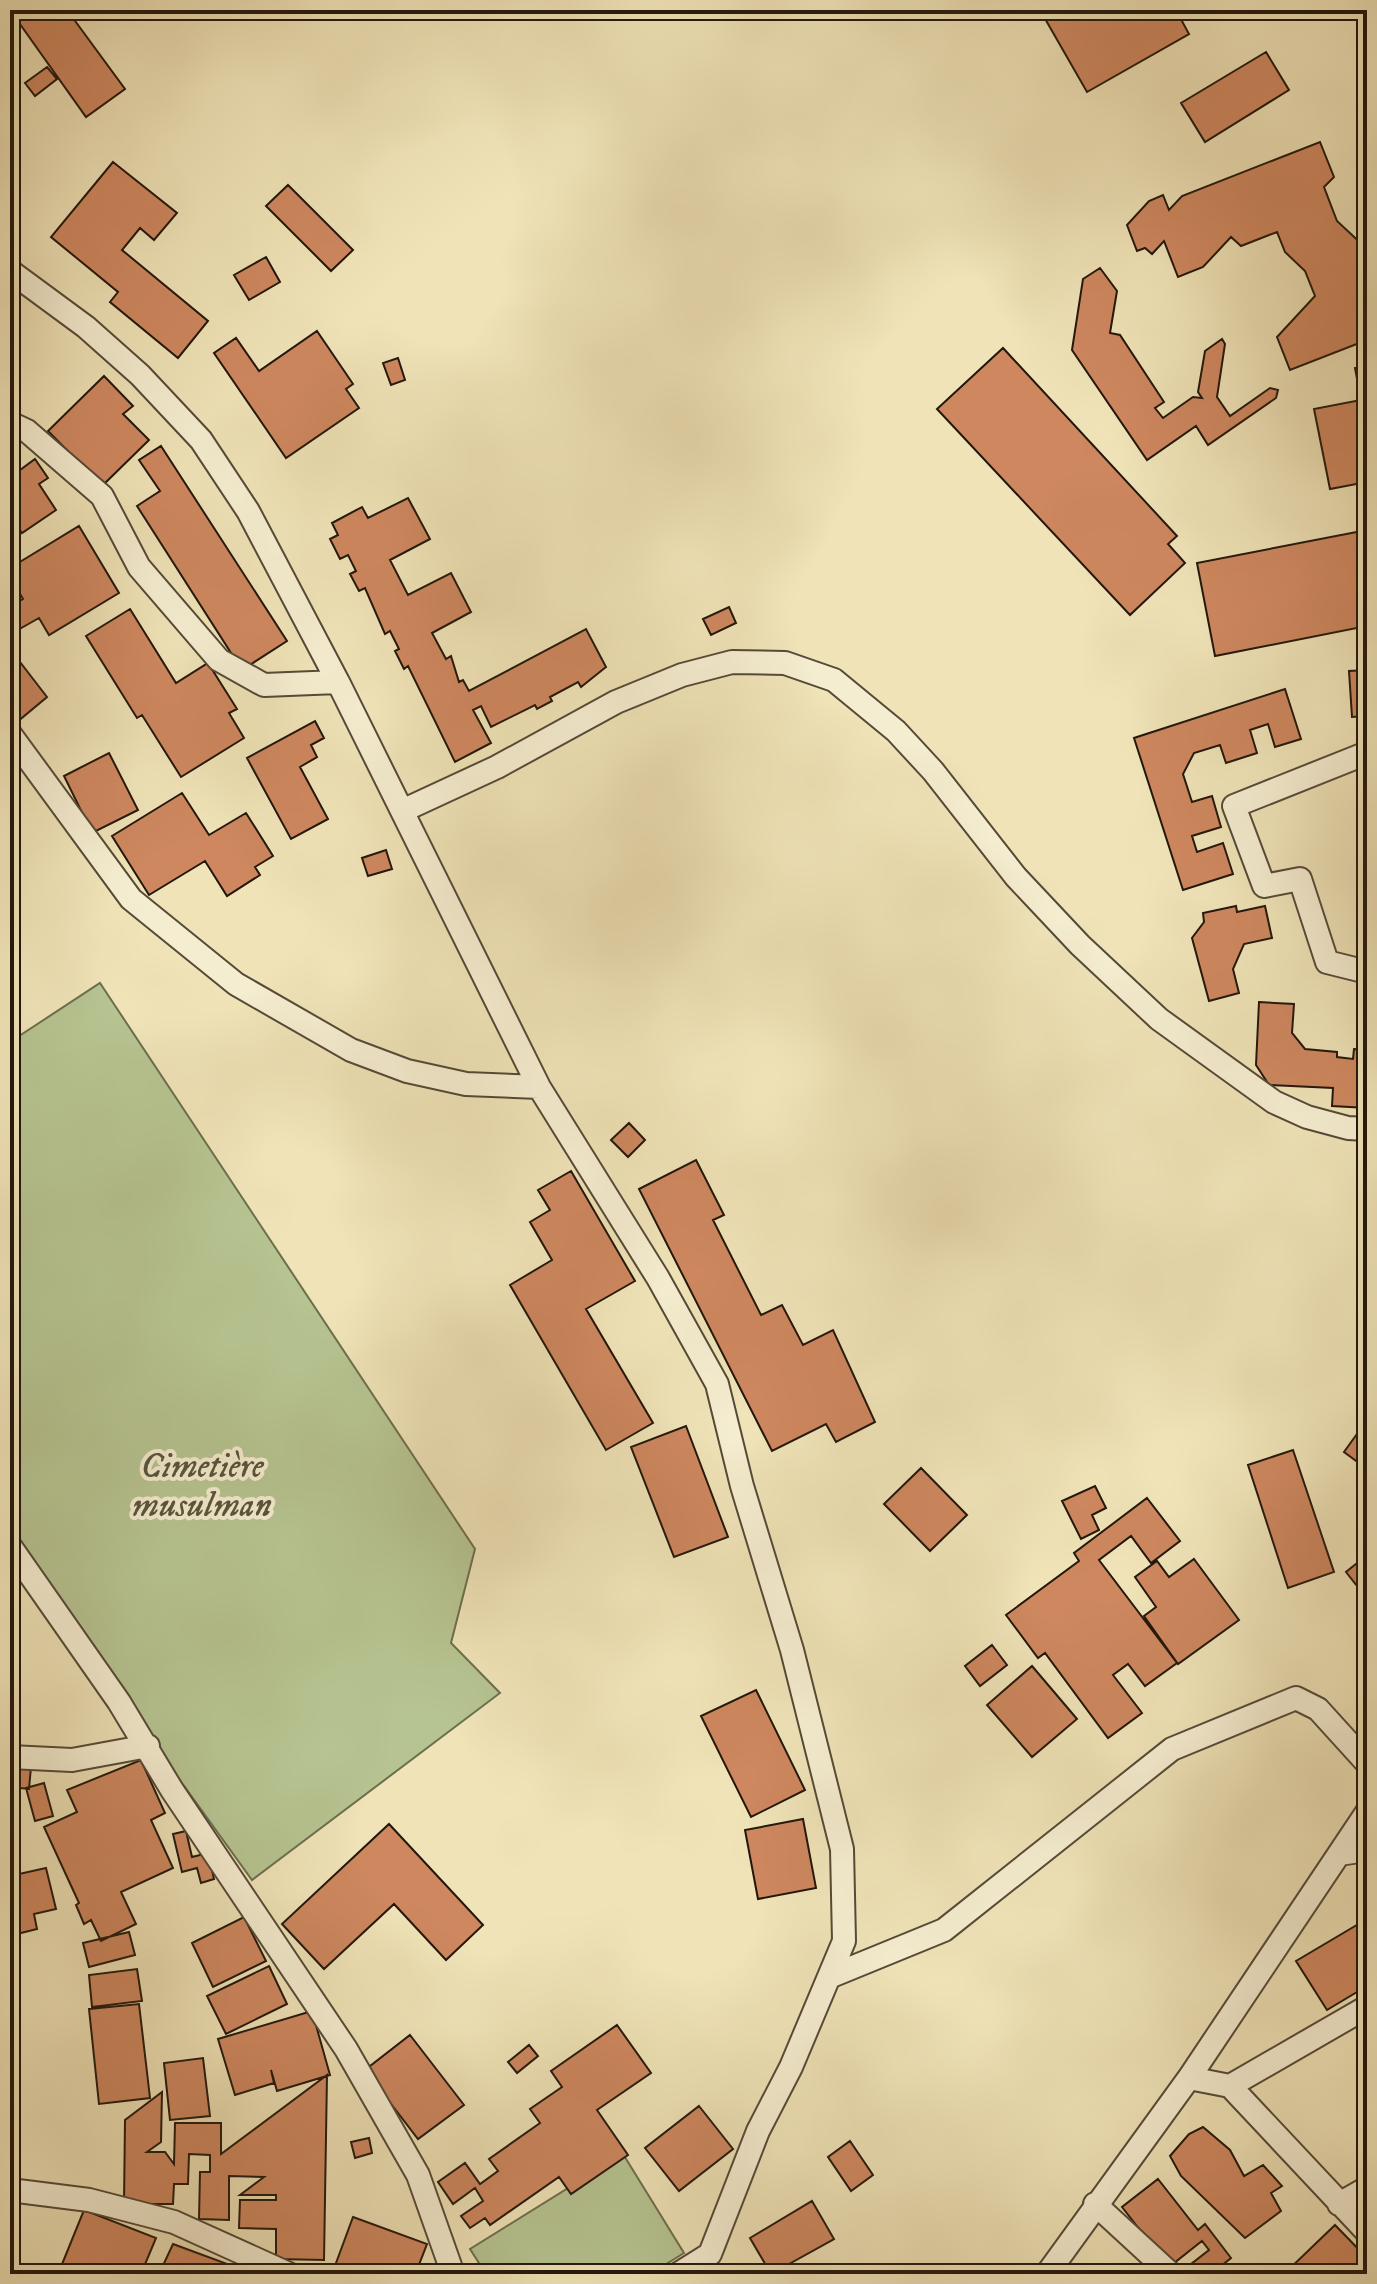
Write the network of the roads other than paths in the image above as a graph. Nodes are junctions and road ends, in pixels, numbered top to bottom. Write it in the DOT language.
graph roads {
  1 [pos="10,271"];
  2 [pos="10,423"];
  3 [pos="338,682"];
  4 [pos="10,734"];
  5 [pos="1367,753"];
  6 [pos="402,811"];
  7 [pos="1367,972"];
  8 [pos="539,1087"];
  9 [pos="1367,1129"];
  10 [pos="10,1546"];
  11 [pos="148,1746"];
  12 [pos="10,1757"];
  13 [pos="1367,1763"];
  14 [pos="1367,1812"];
  15 [pos="1367,1850"];
  16 [pos="1339,1854"];
  17 [pos="829,1977"];
  18 [pos="1367,2007"];
  19 [pos="1189,2078"];
  20 [pos="1230,2086"];
  21 [pos="1367,2188"];
  22 [pos="10,2190"];
  23 [pos="1095,2204"];
  24 [pos="1339,2204"];
  25 [pos="1367,2232"];
  26 [pos="289,2274"];
  27 [pos="453,2274"];
  28 [pos="678,2274"];
  29 [pos="1047,2274"];
  30 [pos="1171,2274"];
  1 -- 3 [label="street"];
  2 -- 3 [label="street"];
  3 -- 6 [label="street"];
  4 -- 8 [label="street"];
  5 -- 7 [label="street"];
  6 -- 8 [label="street"];
  6 -- 9 [label="street"];
  8 -- 17 [label="street"];
  10 -- 11 [label="street"];
  11 -- 12 [label="street"];
  11 -- 27 [label="street"];
  13 -- 17 [label="street"];
  14 -- 16 [label="street"];
  15 -- 16 [label="street"];
  16 -- 19 [label="street"];
  17 -- 28 [label="street"];
  18 -- 20 [label="street"];
  19 -- 20 [label="street"];
  19 -- 23 [label="street"];
  20 -- 24 [label="street"];
  21 -- 24 [label="street"];
  22 -- 26 [label="street"];
  23 -- 29 [label="street"];
  23 -- 30 [label="street"];
  24 -- 25 [label="street"];
}
